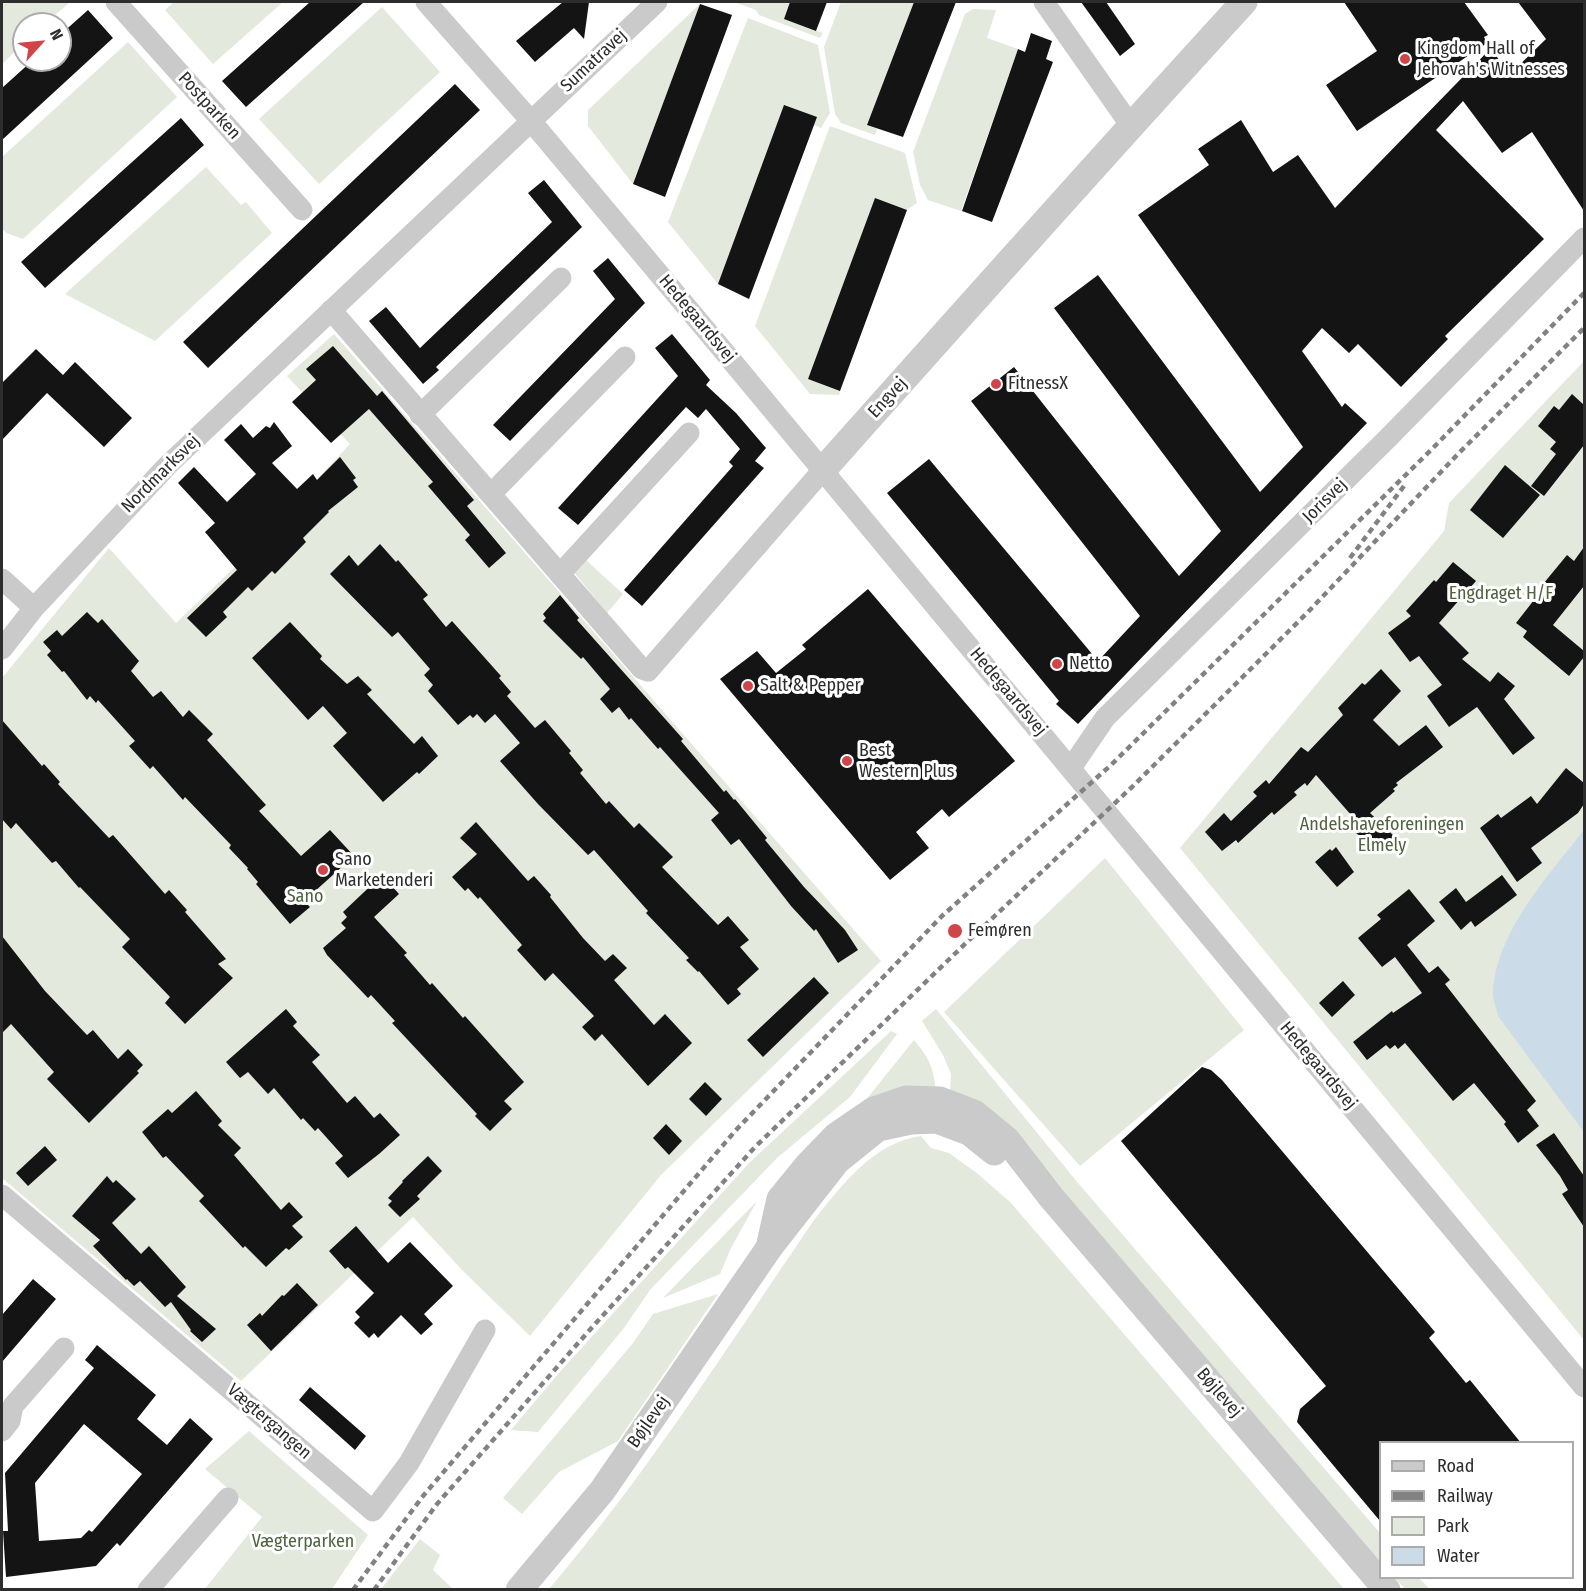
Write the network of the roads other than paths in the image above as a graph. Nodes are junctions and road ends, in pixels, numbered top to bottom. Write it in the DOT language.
graph roads {
  1 [pos="116,2"];
  2 [pos="426,2"];
  3 [pos="657,2"];
  4 [pos="1044,2"];
  5 [pos="1244,2"];
  6 [pos="531,121"];
  7 [pos="1131,126"];
  8 [pos="302,210"];
  9 [pos="1584,238"];
  10 [pos="561,278"];
  11 [pos="331,310"];
  12 [pos="625,357"];
  13 [pos="420,415"];
  14 [pos="689,433"];
  15 [pos="822,471"];
  16 [pos="491,494"];
  17 [pos="560,574"];
  18 [pos="2,579"];
  19 [pos="34,608"];
  20 [pos="2,649"];
  21 [pos="1071,768"];
  22 [pos="2,1195"];
  23 [pos="485,1330"];
  24 [pos="64,1348"];
  25 [pos="1584,1387"];
  26 [pos="2,1431"];
  27 [pos="228,1498"];
  28 [pos="148,1590"];
  29 [pos="519,1590"];
  30 [pos="1387,1590"];
  1 -- 8 [label="street, Postparken"];
  2 -- 6 [label="street, Hedegaardsvej"];
  3 -- 6 [label="street, Sumatravej"];
  4 -- 7 [label="street"];
  5 -- 7 [label="street, Engvej"];
  6 -- 11 [label="street, Nordmarksvej"];
  6 -- 15 [label="street, Hedegaardsvej"];
  7 -- 15 [label="street, Engvej"];
  9 -- 21 [label="street, Jorisvej"];
  10 -- 13 [label="street"];
  11 -- 13 [label="street"];
  11 -- 19 [label="street, Nordmarksvej"];
  12 -- 16 [label="street"];
  13 -- 16 [label="street"];
  14 -- 17 [label="street"];
  15 -- 17 [label="street, Engvej"];
  15 -- 21 [label="street, Hedegaardsvej"];
  16 -- 17 [label="street"];
  18 -- 19 [label="street"];
  19 -- 20 [label="street, Nordmarksvej"];
  21 -- 25 [label="street, Hedegaardsvej"];
  22 -- 23 [label="street, Vægtergangen"];
  24 -- 26 [label="street"];
  27 -- 28 [label="street"];
  29 -- 30 [label="street, Bøjlevej"];
}
